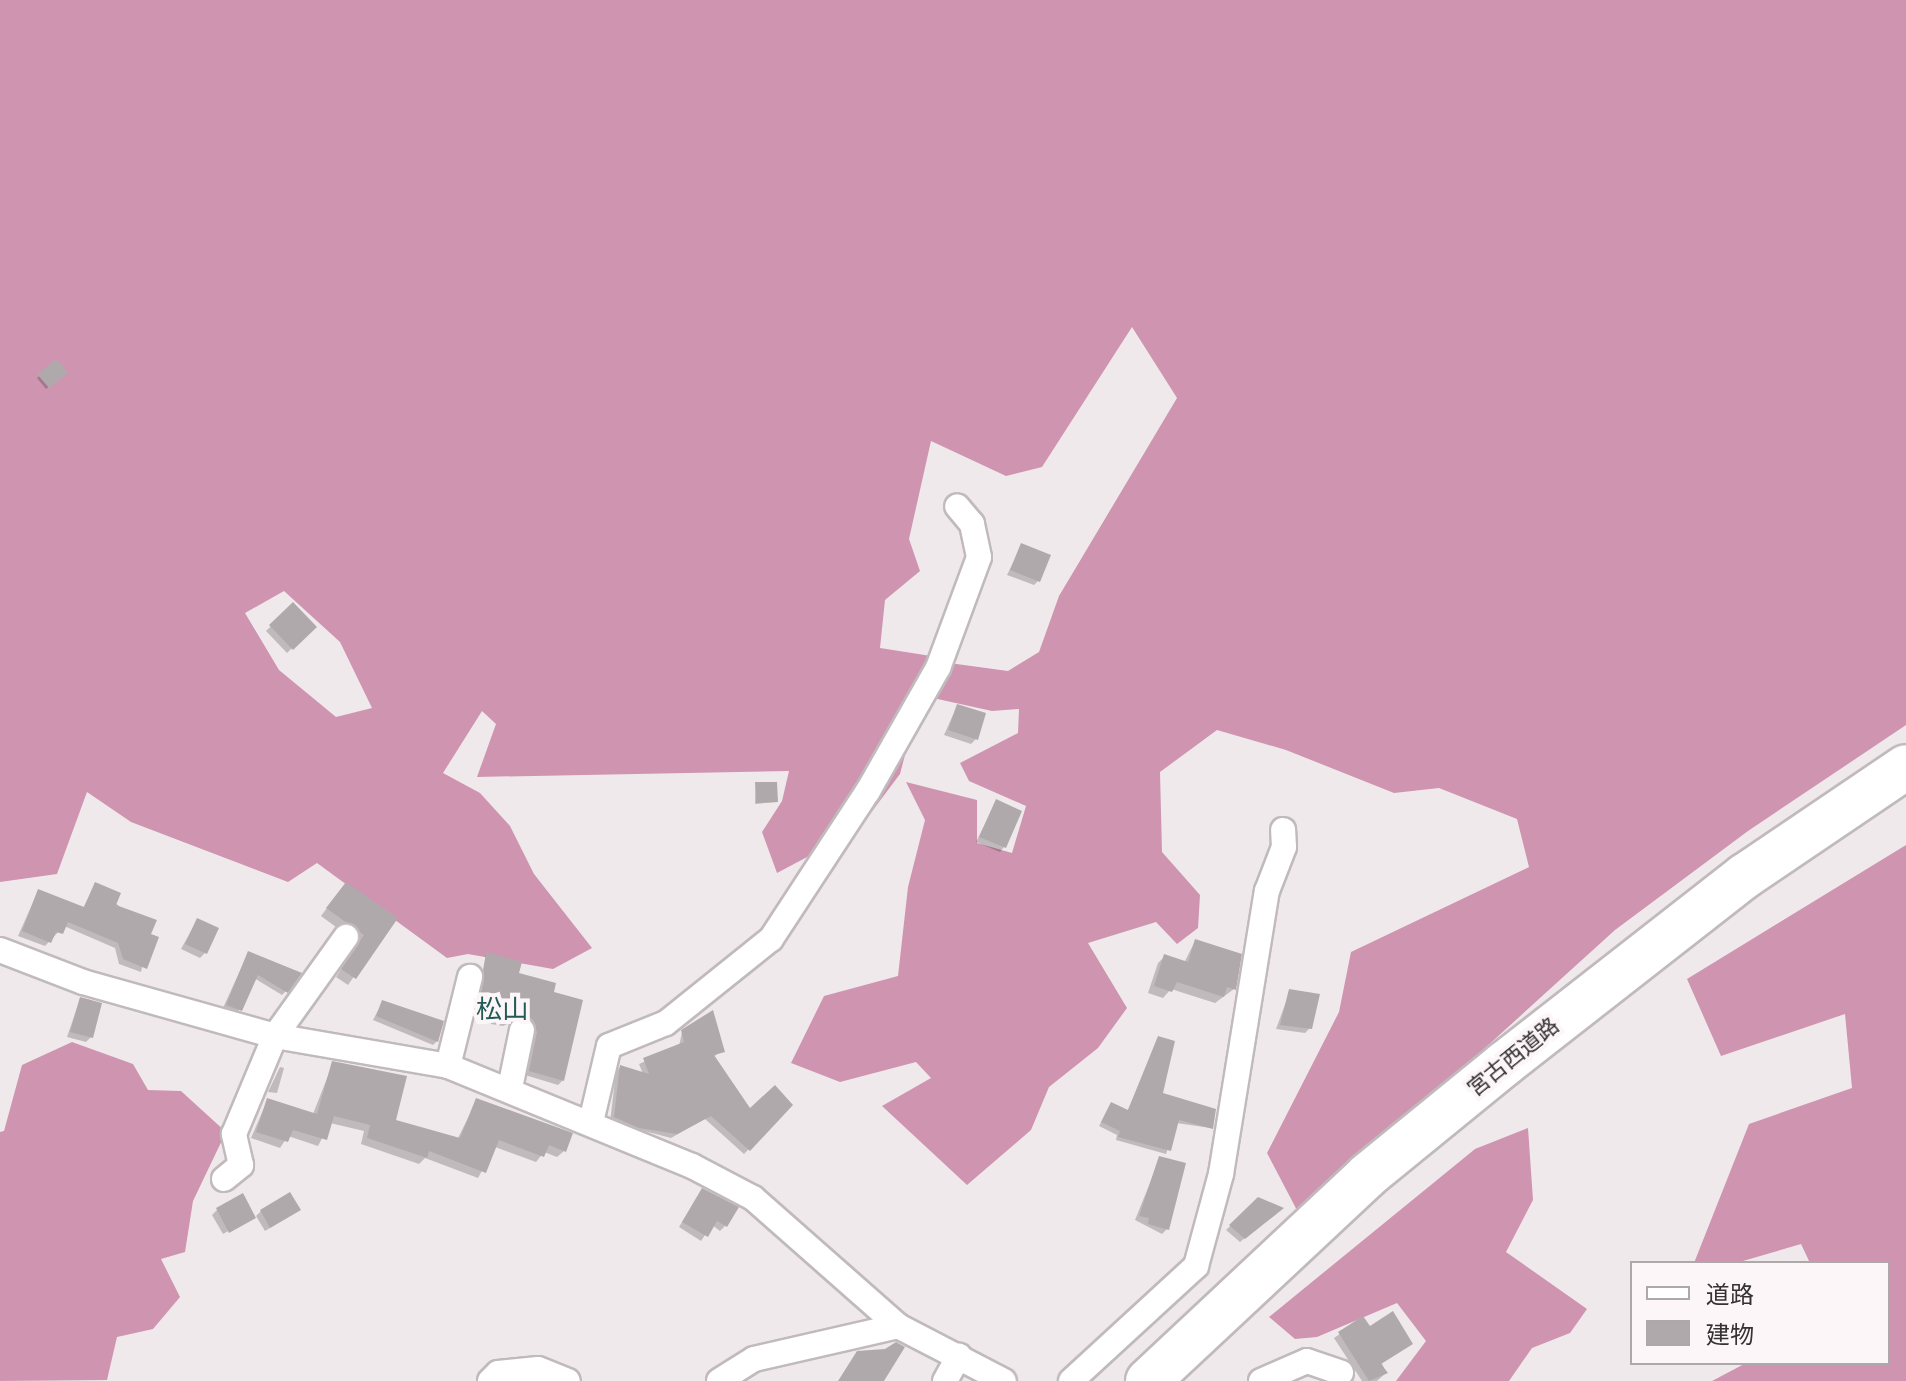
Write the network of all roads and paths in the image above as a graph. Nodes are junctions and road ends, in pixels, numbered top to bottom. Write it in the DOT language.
graph roads {
  1 [pos="957,506"];
  2 [pos="1906,767"];
  3 [pos="1906,790"];
  4 [pos="1283,830"];
  5 [pos="346,937"];
  6 [pos="0,950"];
  7 [pos="470,977"];
  8 [pos="522,1030"];
  9 [pos="275,1036"];
  10 [pos="448,1066"];
  11 [pos="510,1088"];
  12 [pos="591,1122"];
  13 [pos="224,1179"];
  14 [pos="898,1326"];
  15 [pos="959,1356"];
  16 [pos="1341,1373"];
  17 [pos="490,1381"];
  18 [pos="568,1381"];
  19 [pos="719,1381"];
  20 [pos="945,1381"];
  21 [pos="1004,1381"];
  22 [pos="1071,1381"];
  23 [pos="1148,1381"];
  24 [pos="1177,1381"];
  25 [pos="1261,1381"];
  1 -- 12 [label="street"];
  2 -- 23 [label="highway, 宮古西道路"];
  3 -- 24 [label="highway, 宮古西道路"];
  4 -- 22 [label="street"];
  5 -- 9 [label="street"];
  6 -- 9 [label="street"];
  7 -- 10 [label="street"];
  8 -- 11 [label="street"];
  9 -- 10 [label="street"];
  9 -- 13 [label="street"];
  10 -- 11 [label="street"];
  11 -- 12 [label="street"];
  12 -- 14 [label="street"];
  14 -- 15 [label="street"];
  14 -- 19 [label="street"];
  15 -- 20 [label="street"];
  15 -- 21 [label="street"];
  16 -- 25 [label="street"];
  17 -- 18 [label="street"];
}
